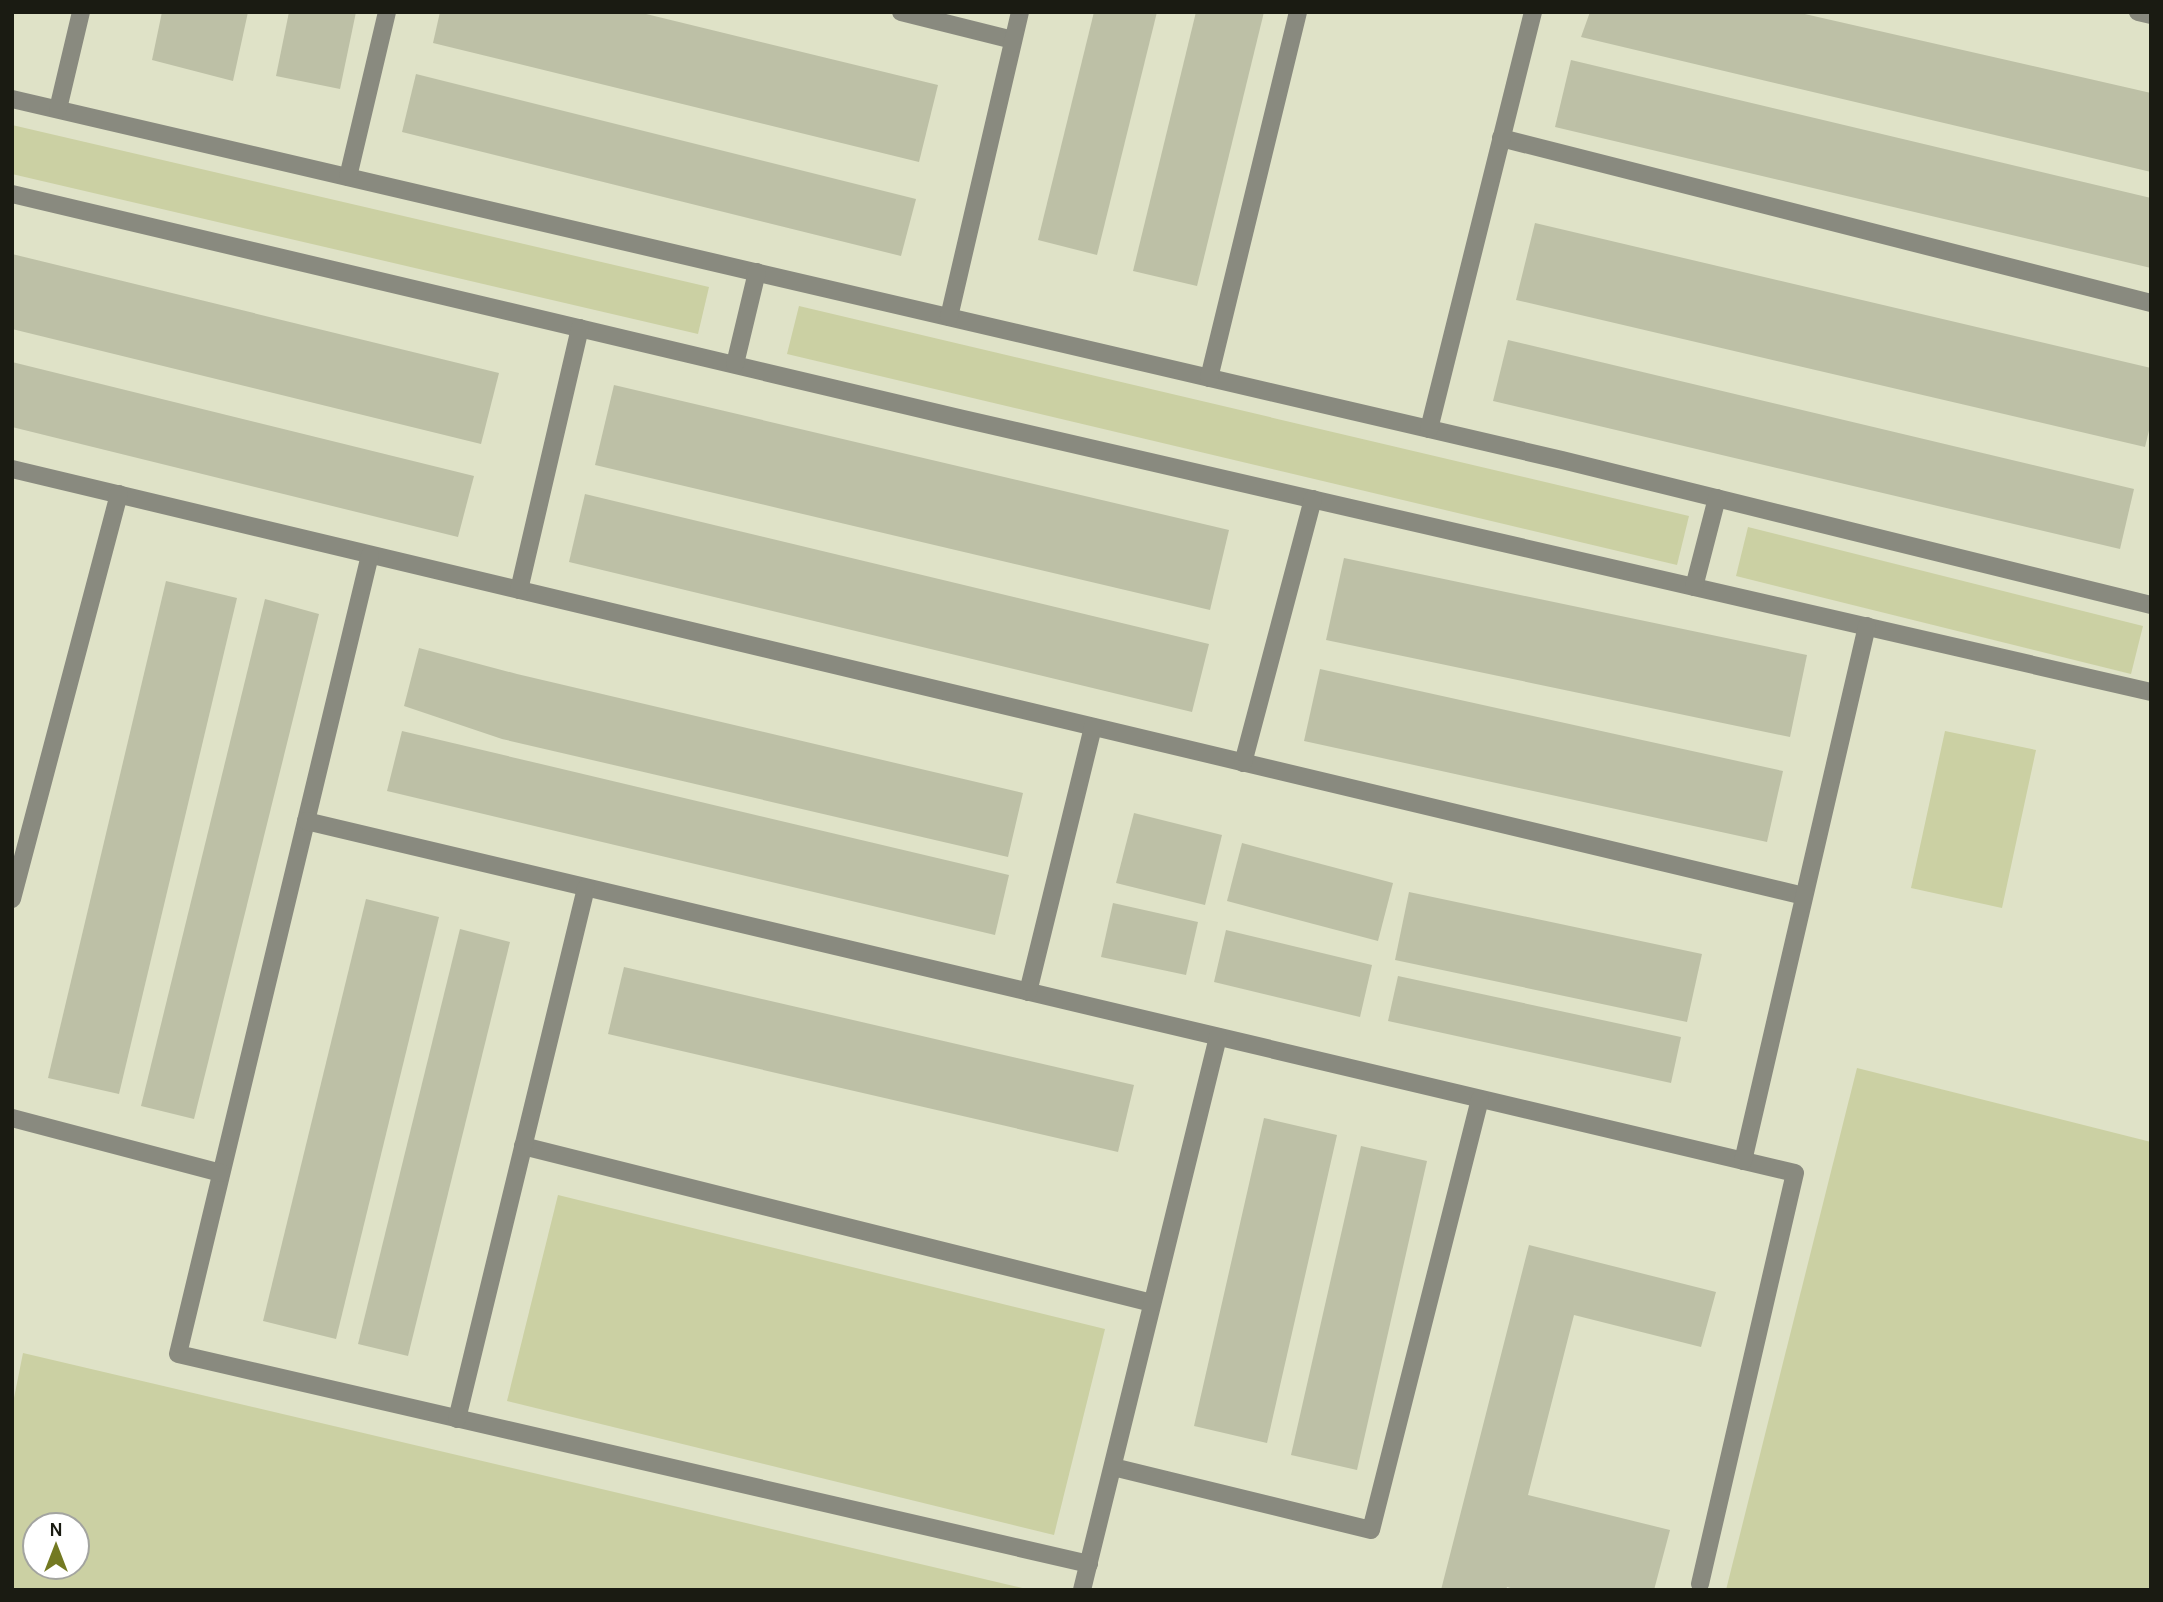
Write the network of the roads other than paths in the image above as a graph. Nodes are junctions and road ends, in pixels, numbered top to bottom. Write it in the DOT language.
graph roads {
  1 [pos="81,12"];
  2 [pos="387,12"];
  3 [pos="901,12"];
  4 [pos="1020,12"];
  5 [pos="1298,12"];
  6 [pos="1533,12"];
  7 [pos="2138,12"];
  8 [pos="2151,15"];
  9 [pos="1013,40"];
  10 [pos="12,99"];
  11 [pos="58,109"];
  12 [pos="1502,138"];
  13 [pos="348,177"];
  14 [pos="12,194"];
  15 [pos="757,272"];
  16 [pos="2151,303"];
  17 [pos="949,317"];
  18 [pos="580,328"];
  19 [pos="735,364"];
  20 [pos="1209,378"];
  21 [pos="1429,429"];
  22 [pos="12,469"];
  23 [pos="118,495"];
  24 [pos="1717,498"];
  25 [pos="1312,499"];
  26 [pos="370,555"];
  27 [pos="1694,587"];
  28 [pos="519,590"];
  29 [pos="2151,605"];
  30 [pos="1867,626"];
  31 [pos="2151,692"];
  32 [pos="1093,727"];
  33 [pos="1243,763"];
  34 [pos="306,821"];
  35 [pos="586,888"];
  36 [pos="1804,897"];
  37 [pos="12,899"];
  38 [pos="1028,992"];
  39 [pos="1218,1037"];
  40 [pos="1480,1099"];
  41 [pos="12,1118"];
  42 [pos="523,1146"];
  43 [pos="1742,1161"];
  44 [pos="221,1173"];
  45 [pos="1152,1303"];
  46 [pos="457,1419"];
  47 [pos="1113,1467"];
  48 [pos="1089,1564"];
  49 [pos="1700,1584"];
  50 [pos="1082,1590"];
  1 -- 11 [label="street"];
  2 -- 13 [label="street"];
  3 -- 9 [label="street"];
  4 -- 9 [label="street"];
  5 -- 20 [label="street"];
  6 -- 12 [label="street"];
  7 -- 8 [label="street"];
  9 -- 17 [label="street"];
  10 -- 11 [label="street"];
  11 -- 13 [label="street"];
  12 -- 16 [label="street"];
  12 -- 21 [label="street"];
  13 -- 15 [label="street"];
  14 -- 18 [label="street"];
  15 -- 17 [label="street"];
  15 -- 19 [label="street"];
  17 -- 20 [label="street"];
  18 -- 19 [label="street"];
  18 -- 28 [label="street"];
  19 -- 25 [label="street"];
  20 -- 21 [label="street"];
  21 -- 24 [label="street"];
  22 -- 23 [label="street"];
  23 -- 26 [label="street"];
  23 -- 37 [label="street"];
  24 -- 27 [label="street"];
  24 -- 29 [label="street"];
  25 -- 27 [label="street"];
  25 -- 33 [label="street"];
  26 -- 28 [label="street"];
  26 -- 34 [label="street"];
  27 -- 30 [label="street"];
  28 -- 32 [label="street"];
  30 -- 31 [label="street"];
  30 -- 36 [label="street"];
  32 -- 33 [label="street"];
  32 -- 38 [label="street"];
  33 -- 36 [label="street"];
  34 -- 35 [label="street"];
  34 -- 44 [label="street"];
  35 -- 38 [label="street"];
  35 -- 42 [label="street"];
  36 -- 43 [label="street"];
  38 -- 39 [label="street"];
  39 -- 40 [label="street"];
  39 -- 45 [label="street"];
  40 -- 43 [label="street"];
  40 -- 47 [label="street"];
  41 -- 44 [label="street"];
  42 -- 45 [label="street"];
  42 -- 46 [label="street"];
  43 -- 49 [label="street"];
  44 -- 46 [label="street"];
  45 -- 47 [label="street"];
  46 -- 48 [label="street"];
  47 -- 48 [label="street"];
  48 -- 50 [label="street"];
}
